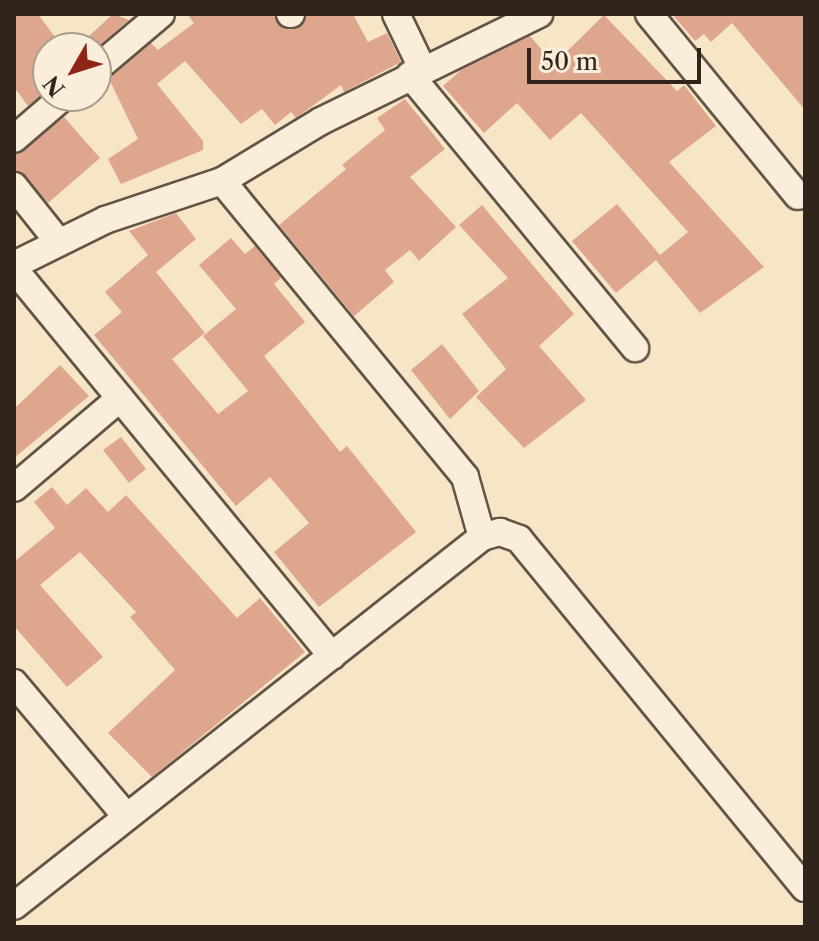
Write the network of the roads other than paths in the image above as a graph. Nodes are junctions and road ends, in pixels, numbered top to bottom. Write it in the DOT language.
graph roads {
  1 [pos="161,14"];
  2 [pos="396,14"];
  3 [pos="539,14"];
  4 [pos="649,14"];
  5 [pos="112,55"];
  6 [pos="416,72"];
  7 [pos="45,112"];
  8 [pos="14,139"];
  9 [pos="222,181"];
  10 [pos="14,186"];
  11 [pos="798,196"];
  12 [pos="57,240"];
  13 [pos="14,267"];
  14 [pos="635,348"];
  15 [pos="120,398"];
  16 [pos="14,488"];
  17 [pos="482,537"];
  18 [pos="332,656"];
  19 [pos="14,683"];
  20 [pos="127,817"];
  21 [pos="805,888"];
  22 [pos="14,906"];
  1 -- 5 [label="street"];
  2 -- 6 [label="street"];
  3 -- 6 [label="street"];
  4 -- 11 [label="street"];
  6 -- 9 [label="street"];
  6 -- 14 [label="street"];
  7 -- 8 [label="street"];
  9 -- 12 [label="street"];
  9 -- 17 [label="street"];
  10 -- 12 [label="street"];
  12 -- 13 [label="street"];
  13 -- 15 [label="street"];
  15 -- 16 [label="street"];
  15 -- 18 [label="street"];
  17 -- 18 [label="street"];
  17 -- 21 [label="street"];
  18 -- 20 [label="street"];
  19 -- 20 [label="street"];
  20 -- 22 [label="street"];
}
